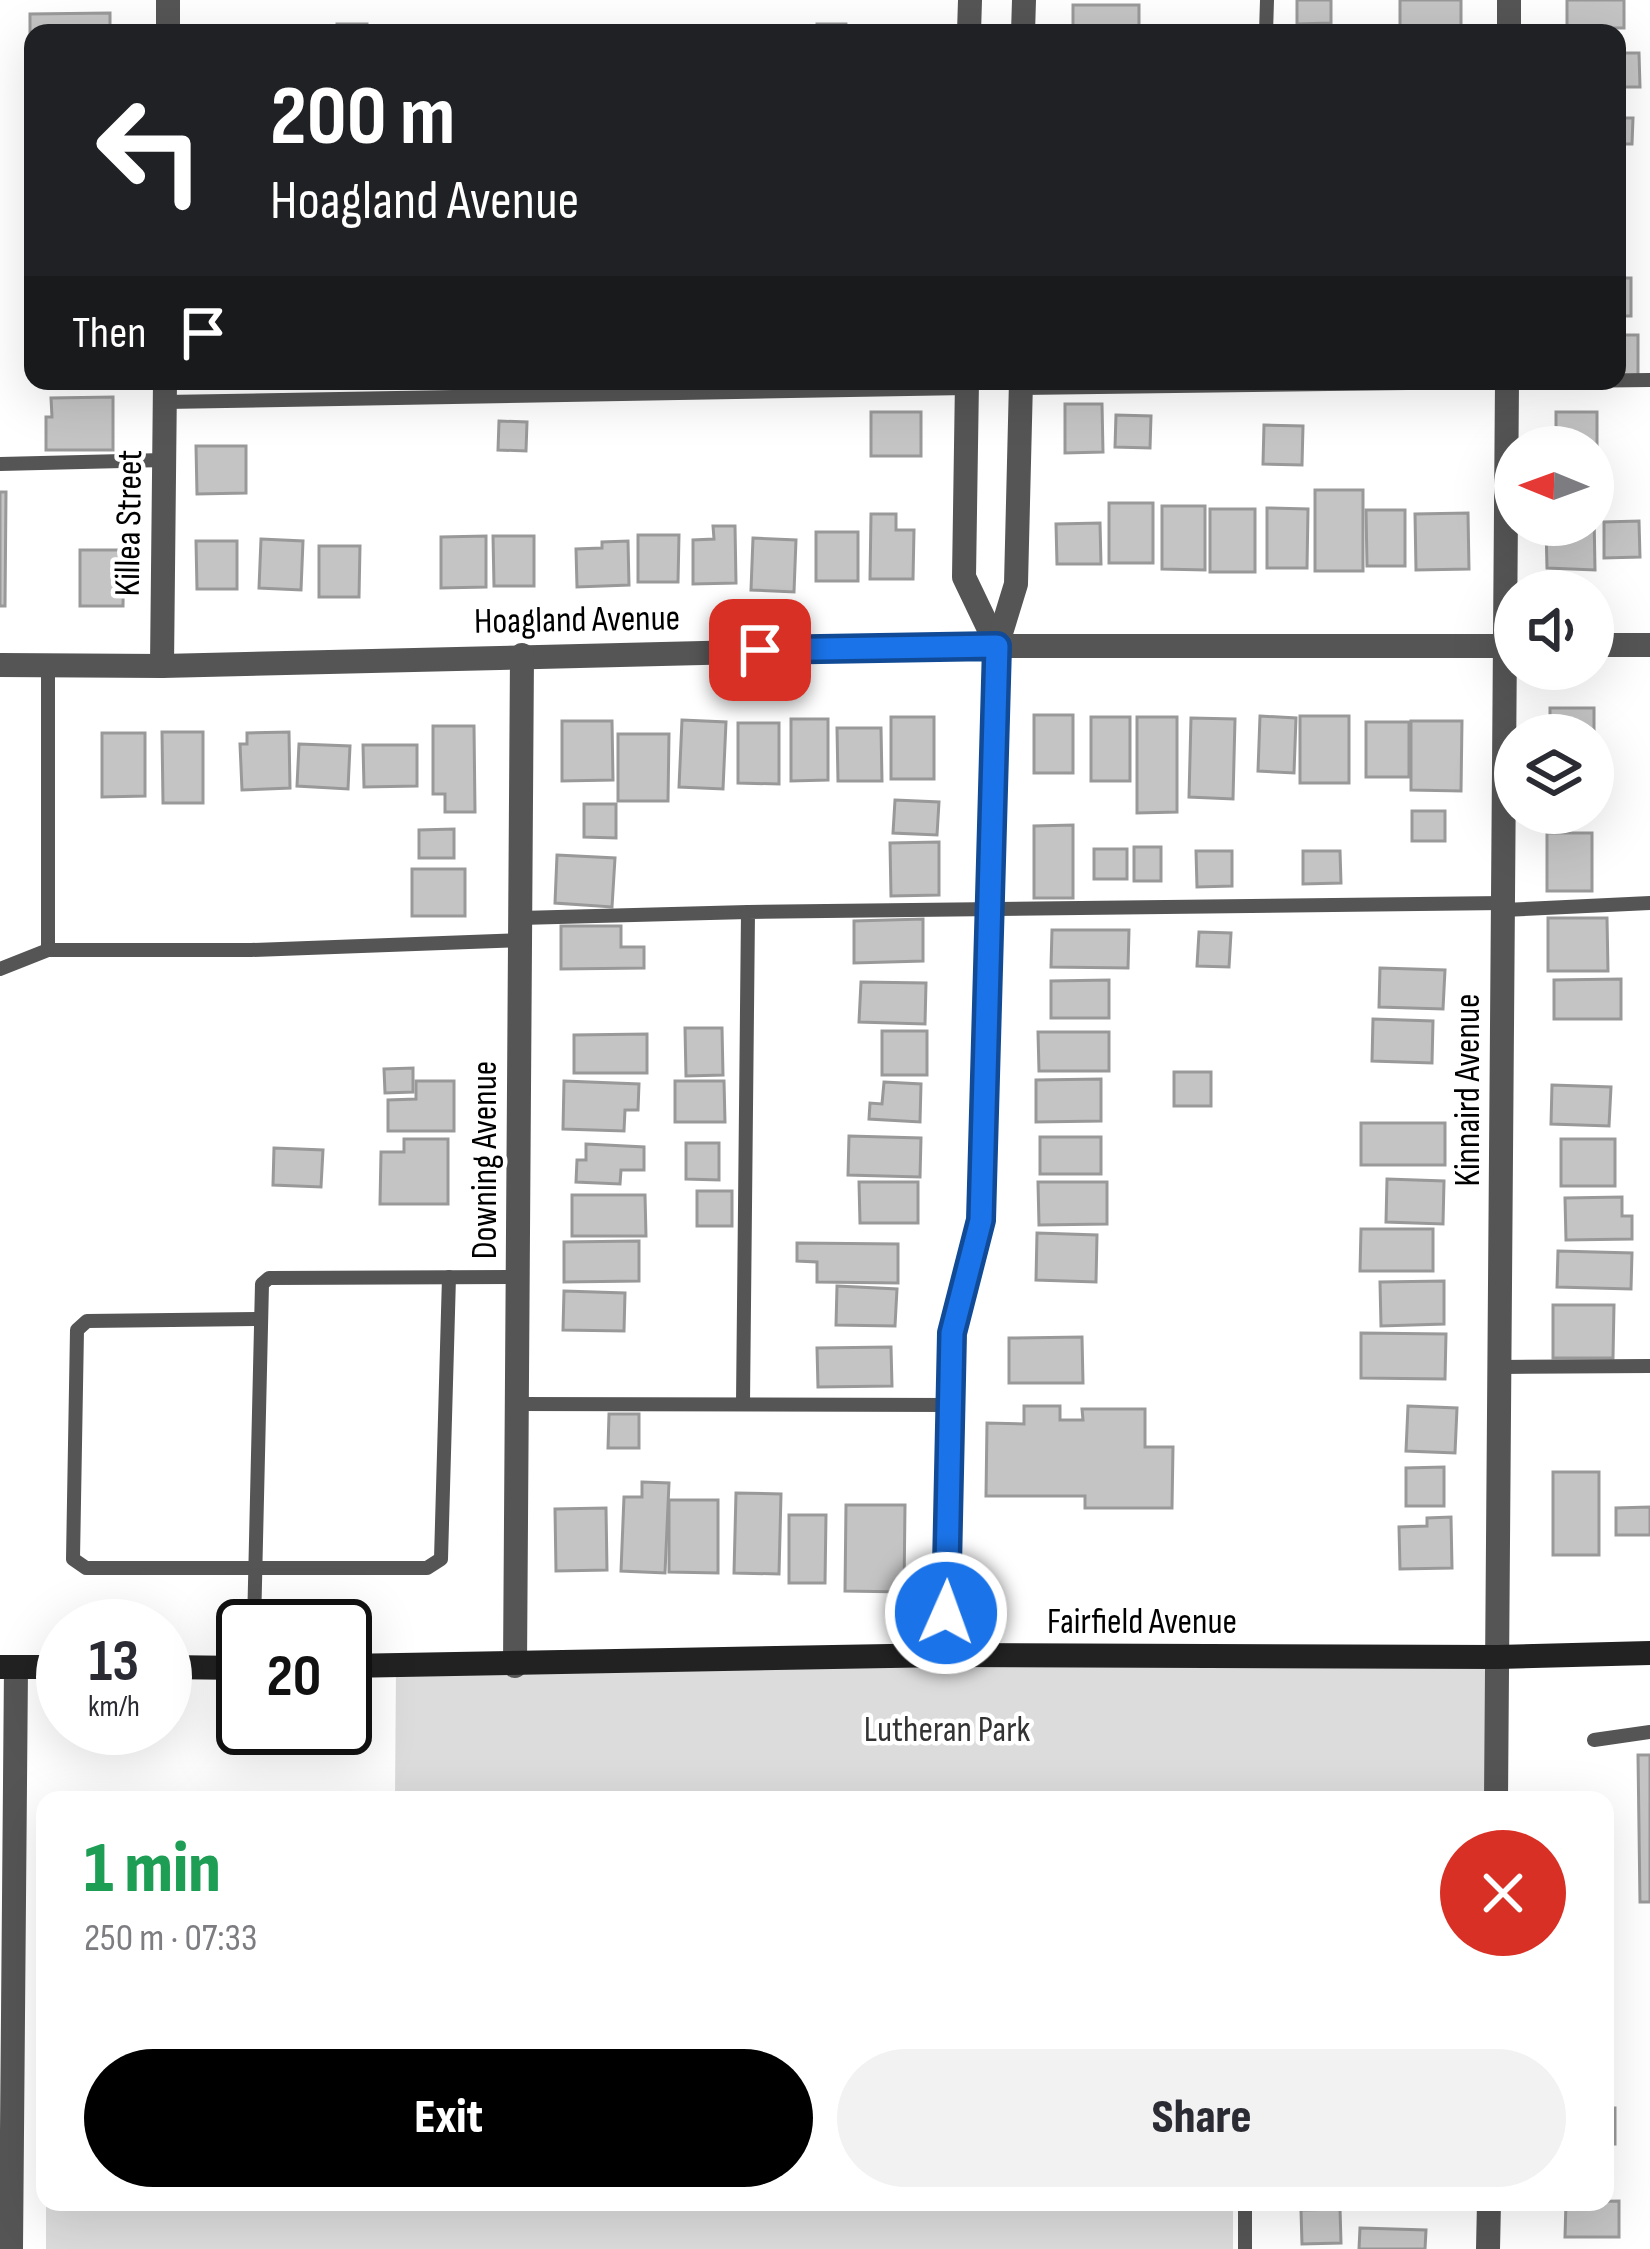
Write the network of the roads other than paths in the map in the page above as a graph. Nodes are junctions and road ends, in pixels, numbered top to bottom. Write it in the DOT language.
graph roads {
  1 [pos="394,390"];
  2 [pos="967,390"];
  3 [pos="1021,390"];
  4 [pos="1507,390"];
  5 [pos="165,392"];
  6 [pos="164,460"];
  7 [pos="0,464"];
  8 [pos="1509,570"];
  9 [pos="1650,645"];
  10 [pos="997,646"];
  11 [pos="1494,646"];
  12 [pos="1614,646"];
  13 [pos="522,655"];
  14 [pos="0,665"];
  15 [pos="48,665"];
  16 [pos="162,666"];
  17 [pos="1509,690"];
  18 [pos="1650,903"];
  19 [pos="1503,907"];
  20 [pos="990,909"];
  21 [pos="748,912"];
  22 [pos="520,929"];
  23 [pos="48,950"];
  24 [pos="0,969"];
  25 [pos="449,1277"];
  26 [pos="518,1277"];
  27 [pos="260,1319"];
  28 [pos="1650,1366"];
  29 [pos="1500,1367"];
  30 [pos="743,1403"];
  31 [pos="517,1404"];
  32 [pos="952,1406"];
  33 [pos="255,1569"];
  34 [pos="254,1599"];
  35 [pos="1650,1653"];
  36 [pos="946,1655"];
  37 [pos="1498,1657"];
  38 [pos="372,1666"];
  39 [pos="515,1666"];
  40 [pos="8,1667"];
  41 [pos="1650,1732"];
  42 [pos="1594,1740"];
  43 [pos="1496,1791"];
  44 [pos="1245,2211"];
  45 [pos="1489,2211"];
  46 [pos="11,2249"];
  47 [pos="1245,2249"];
  48 [pos="1488,2249"];
  1 -- 5 [label="lane"];
  2 -- 10 [label="street"];
  3 -- 10 [label="street"];
  4 -- 8 [label="street, Kinnaird Avenue"];
  5 -- 6 [label="street, Killea Street"];
  6 -- 7 [label="lane"];
  6 -- 16 [label="street, Killea Street"];
  9 -- 12 [label="street"];
  10 -- 11 [label="street, Hoagland Avenue"];
  10 -- 13 [label="street, Hoagland Avenue"];
  10 -- 20 [label="lane"];
  13 -- 16 [label="street, Hoagland Avenue"];
  13 -- 22 [label="street, Downing Avenue"];
  14 -- 15 [label="street, Hoagland Avenue"];
  15 -- 16 [label="street, Hoagland Avenue"];
  15 -- 23 [label="lane"];
  17 -- 19 [label="street, Kinnaird Avenue"];
  18 -- 19 [label="lane"];
  19 -- 20 [label="lane"];
  19 -- 29 [label="street, Kinnaird Avenue"];
  20 -- 21 [label="lane"];
  20 -- 32 [label="lane"];
  21 -- 22 [label="lane"];
  21 -- 30 [label="lane"];
  22 -- 23 [label="lane"];
  22 -- 26 [label="street, Downing Avenue"];
  23 -- 24 [label="lane"];
  25 -- 26 [label="lane"];
  25 -- 27 [label="lane"];
  25 -- 33 [label="lane"];
  26 -- 31 [label="street, Downing Avenue"];
  27 -- 33 [label="lane"];
  27 -- 33 [label="lane"];
  28 -- 29 [label="lane"];
  29 -- 37 [label="street, Kinnaird Avenue"];
  30 -- 31 [label="lane"];
  30 -- 32 [label="lane"];
  31 -- 39 [label="street, Downing Avenue"];
  32 -- 36 [label="lane"];
  33 -- 34 [label="lane"];
  35 -- 37 [label="main road, Fairfield Avenue"];
  36 -- 37 [label="main road, Fairfield Avenue"];
  36 -- 39 [label="main road, Fairfield Avenue"];
  37 -- 43 [label="street, Kinnaird Avenue"];
  38 -- 39 [label="main road, Fairfield Avenue"];
  40 -- 46 [label="street"];
  41 -- 42 [label="lane"];
  44 -- 47 [label="lane"];
  45 -- 48 [label="street"];
}
